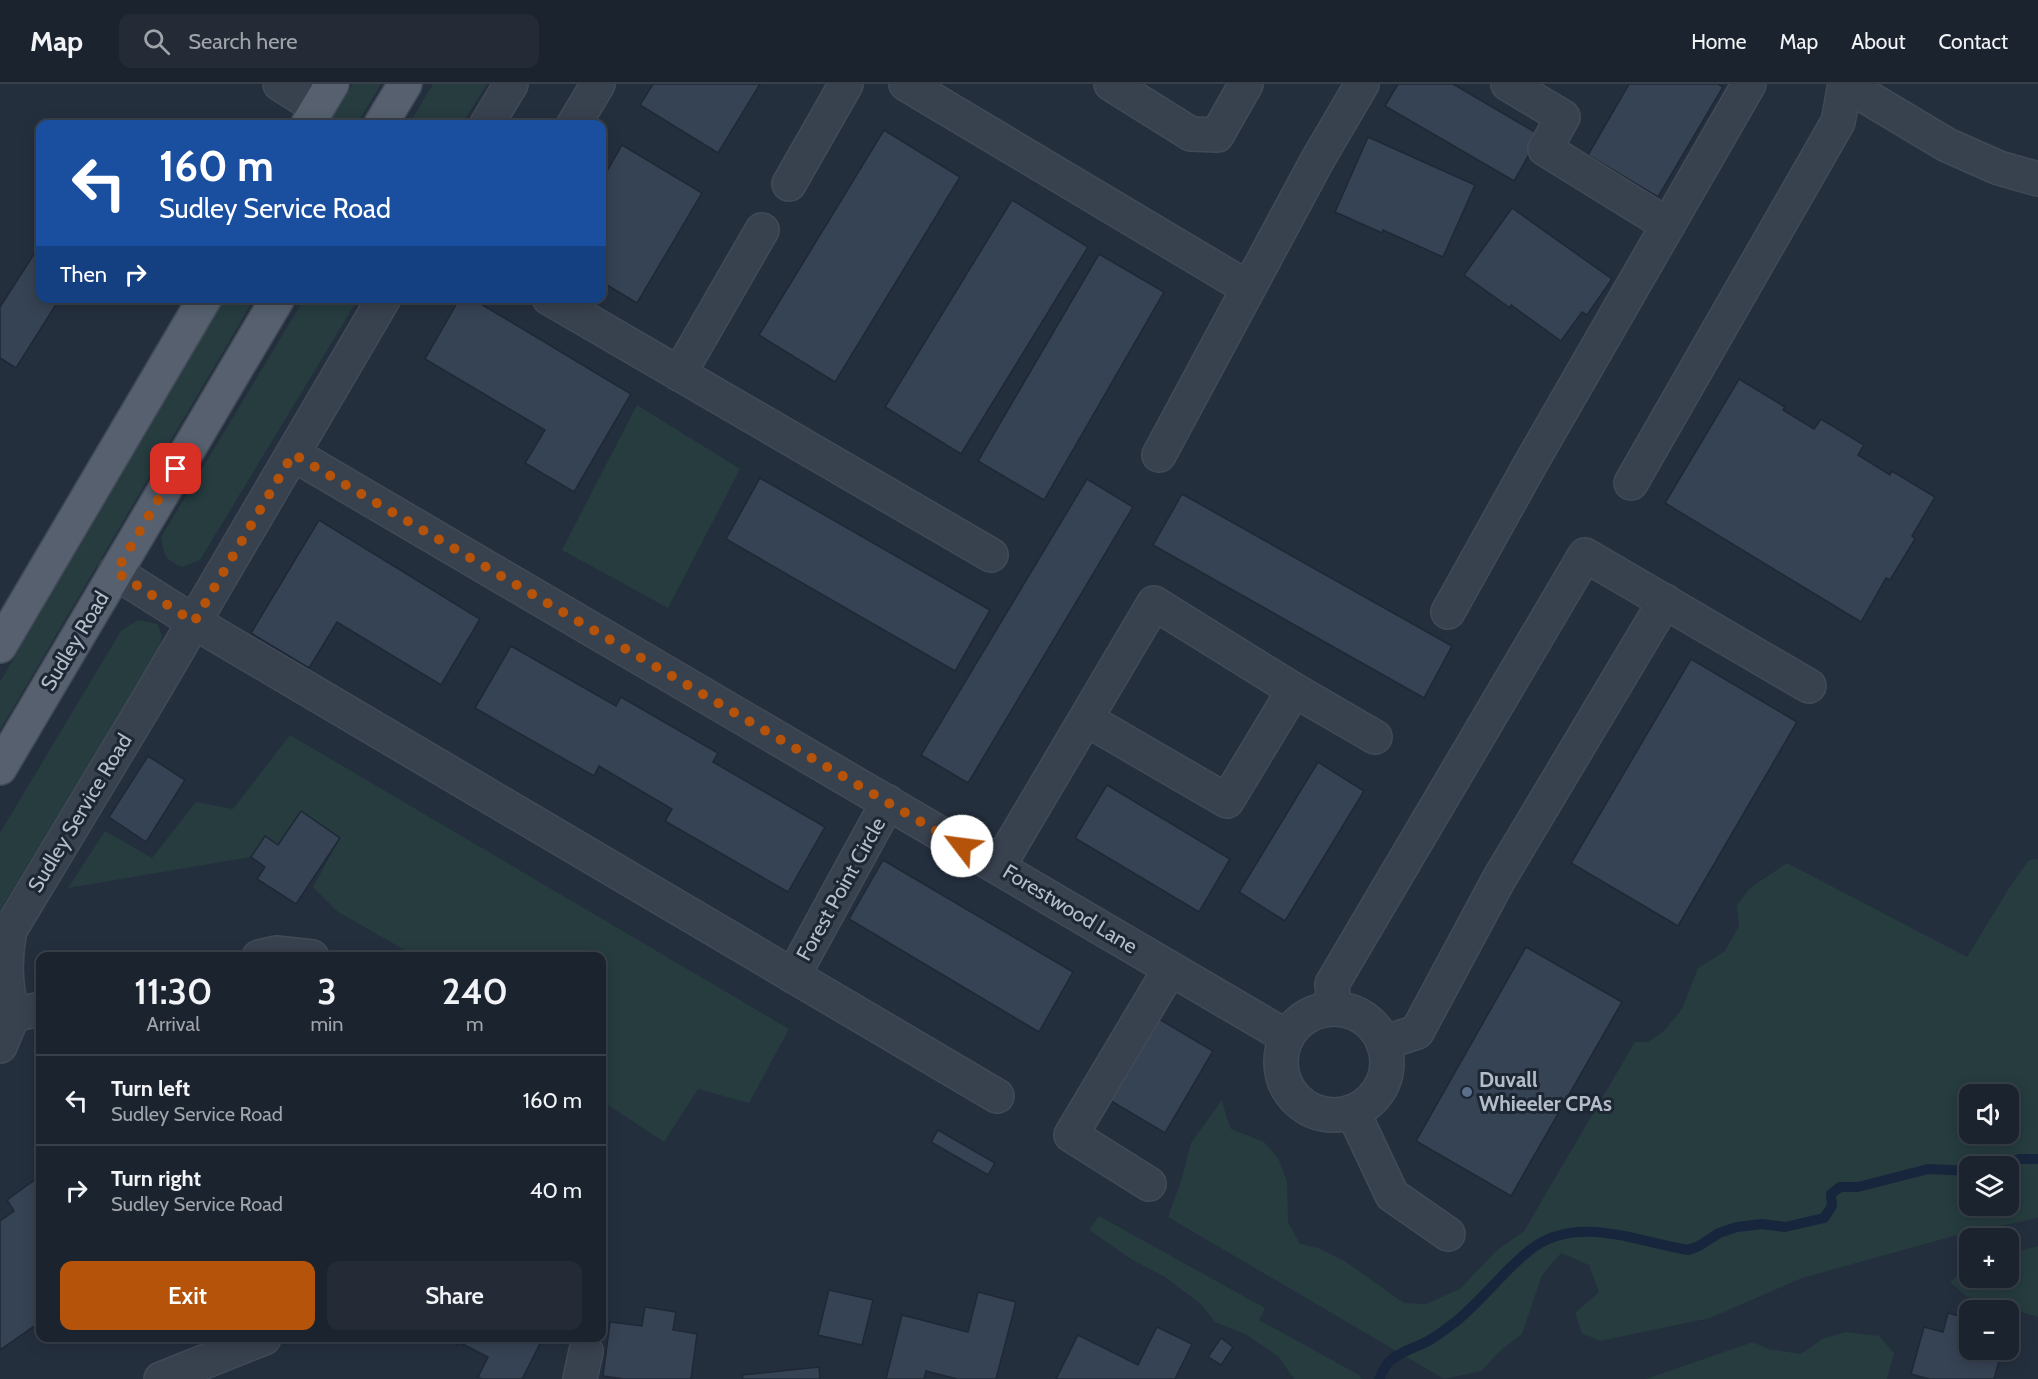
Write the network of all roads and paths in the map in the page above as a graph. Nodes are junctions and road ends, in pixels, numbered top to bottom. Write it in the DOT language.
graph roads {
  1 [pos="280,84"];
  2 [pos="405,84"];
  3 [pos="511,84"];
  4 [pos="598,84"];
  5 [pos="846,84"];
  6 [pos="906,84"];
  7 [pos="1111,84"];
  8 [pos="1245,84"];
  9 [pos="1362,84"];
  10 [pos="1508,84"];
  11 [pos="1749,84"];
  12 [pos="1845,84"];
  13 [pos="1144,93"];
  14 [pos="319,105"];
  15 [pos="383,120"];
  16 [pos="489,120"];
  17 [pos="576,120"];
  18 [pos="2038,179"];
  19 [pos="789,184"];
  20 [pos="1668,225"];
  21 [pos="762,230"];
  22 [pos="1248,288"];
  23 [pos="202,303"];
  24 [pos="275,303"];
  25 [pos="381,303"];
  26 [pos="558,303"];
  27 [pos="679,374"];
  28 [pos="293,454"];
  29 [pos="1159,455"];
  30 [pos="1631,483"];
  31 [pos="991,555"];
  32 [pos="116,572"];
  33 [pos="1665,601"];
  34 [pos="1448,612"];
  35 [pos="194,622"];
  36 [pos="0,646"];
  37 [pos="1809,686"];
  38 [pos="1294,690"];
  39 [pos="1086,719"];
  40 [pos="1375,737"];
  41 [pos="0,768"];
  42 [pos="888,802"];
  43 [pos="998,867"];
  44 [pos="1170,969"];
  45 [pos="794,976"];
  46 [pos="1334,1008"];
  47 [pos="27,1012"];
  48 [pos="1287,1037"];
  49 [pos="1383,1043"];
  50 [pos="0,1046"];
  51 [pos="997,1096"];
  52 [pos="1353,1112"];
  53 [pos="1149,1184"];
  54 [pos="1448,1234"];
  55 [pos="254,1342"];
  56 [pos="161,1379"];
  1 -- 14 [label="street"];
  2 -- 15 [label="main road"];
  3 -- 16 [label="street"];
  4 -- 17 [label="street"];
  5 -- 19 [label="street"];
  6 -- 22 [label="street"];
  7 -- 13 [label="street"];
  8 -- 13 [label="street"];
  9 -- 22 [label="street"];
  10 -- 20 [label="street"];
  11 -- 20 [label="street"];
  12 -- 18 [label="street"];
  12 -- 30 [label="street"];
  20 -- 34 [label="street"];
  21 -- 27 [label="street"];
  22 -- 29 [label="street"];
  23 -- 36 [label="main road"];
  24 -- 32 [label="main road, Sudley Road"];
  25 -- 28 [label="street, Sudley Service Road"];
  26 -- 27 [label="street"];
  27 -- 31 [label="street"];
  28 -- 35 [label="street, Sudley Service Road"];
  28 -- 42 [label="street, Forestwood Lane"];
  32 -- 35 [label="street"];
  32 -- 41 [label="main road, Sudley Road"];
  33 -- 37 [label="street"];
  33 -- 46 [label="street"];
  33 -- 49 [label="street"];
  35 -- 45 [label="street"];
  35 -- 47 [label="street, Sudley Service Road"];
  38 -- 39 [label="street"];
  38 -- 39 [label="street"];
  38 -- 40 [label="street"];
  39 -- 43 [label="street"];
  42 -- 43 [label="street, Forestwood Lane"];
  42 -- 45 [label="street, Forest Point Circle"];
  43 -- 44 [label="street, Forestwood Lane"];
  44 -- 48 [label="street, Forestwood Lane"];
  44 -- 53 [label="street"];
  45 -- 51 [label="street"];
  46 -- 48 [label="street"];
  46 -- 49 [label="street"];
  47 -- 50 [label="street"];
  48 -- 52 [label="street"];
  49 -- 52 [label="street"];
  52 -- 54 [label="street"];
  55 -- 56 [label="street"];
}
